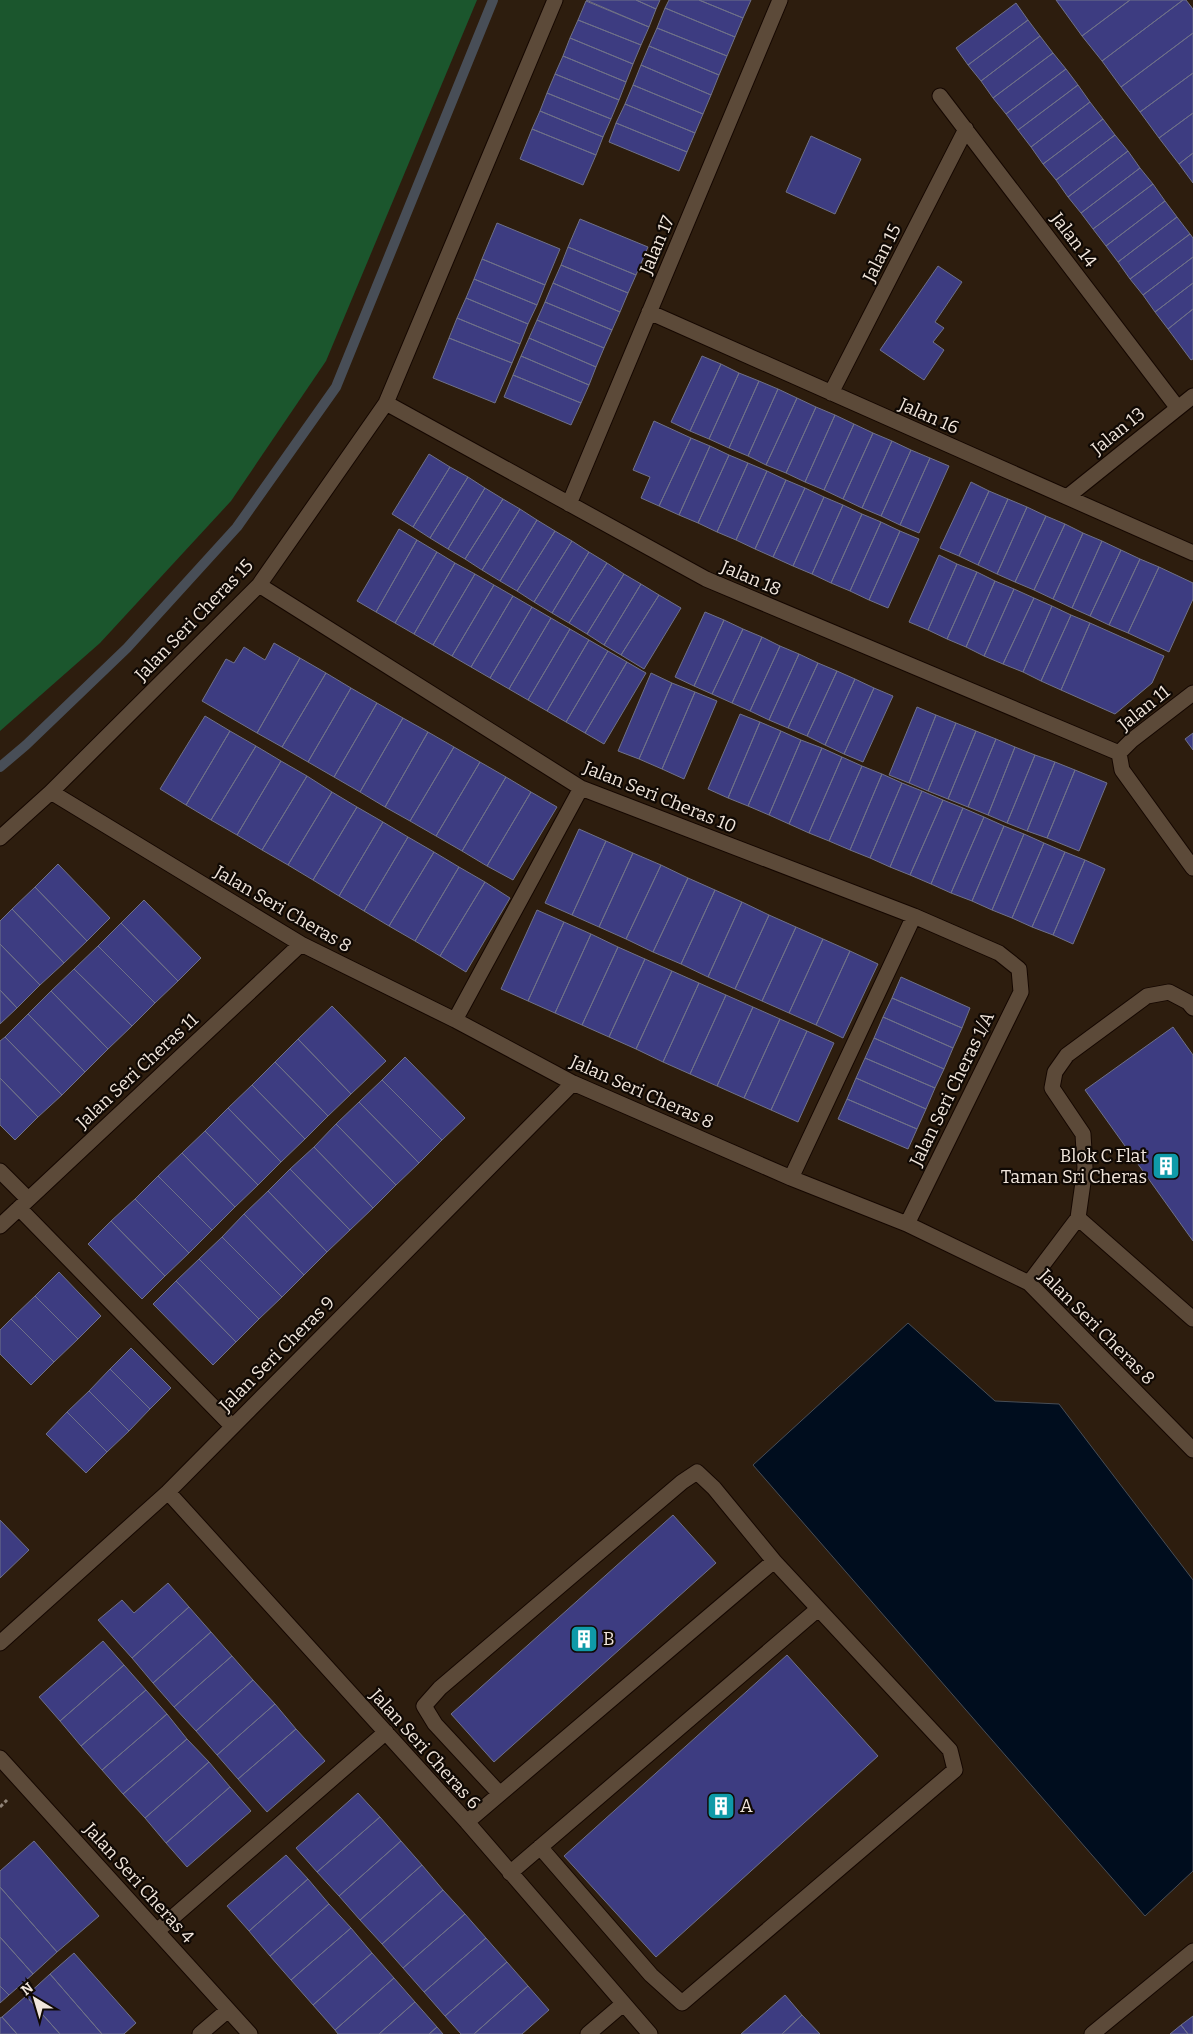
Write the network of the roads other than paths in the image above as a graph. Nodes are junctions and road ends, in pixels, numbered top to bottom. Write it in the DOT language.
graph roads {
  1 [pos="555,0"];
  2 [pos="780,0"];
  3 [pos="940,96"];
  4 [pos="966,130"];
  5 [pos="649,312"];
  6 [pos="831,393"];
  7 [pos="1193,396"];
  8 [pos="386,403"];
  9 [pos="1177,407"];
  10 [pos="1067,497"];
  11 [pos="569,504"];
  12 [pos="1193,553"];
  13 [pos="259,584"];
  14 [pos="1193,693"];
  15 [pos="1119,753"];
  16 [pos="581,788"];
  17 [pos="51,792"];
  18 [pos="0,838"];
  19 [pos="1193,868"];
  20 [pos="914,916"];
  21 [pos="300,944"];
  22 [pos="1019,969"];
  23 [pos="1193,1008"];
  24 [pos="455,1020"];
  25 [pos="573,1083"];
  26 [pos="0,1171"];
  27 [pos="791,1178"];
  28 [pos="23,1204"];
  29 [pos="1078,1218"];
  30 [pos="907,1224"];
  31 [pos="0,1226"];
  32 [pos="1029,1283"];
  33 [pos="1193,1319"];
  34 [pos="232,1426"];
  35 [pos="1193,1450"];
  36 [pos="168,1492"];
  37 [pos="774,1562"];
  38 [pos="818,1609"];
  39 [pos="0,1643"];
  40 [pos="386,1732"];
  41 [pos="0,1758"];
  42 [pos="500,1794"];
  43 [pos="466,1822"];
  44 [pos="540,1848"];
  45 [pos="510,1873"];
  46 [pos="157,1931"];
  47 [pos="1193,1951"];
  48 [pos="622,2004"];
  49 [pos="228,2010"];
  50 [pos="200,2034"];
  51 [pos="250,2034"];
  52 [pos="588,2034"];
  53 [pos="650,2034"];
  54 [pos="1092,2034"];
  1 -- 8 [label="street"];
  2 -- 5 [label="street, Jalan 17"];
  3 -- 4 [label="street, Jalan 14"];
  4 -- 6 [label="street, Jalan 15"];
  4 -- 9 [label="street, Jalan 14"];
  5 -- 6 [label="street, Jalan 16"];
  5 -- 11 [label="street, Jalan 17"];
  6 -- 10 [label="street, Jalan 16"];
  7 -- 9 [label="street, Jalan 13"];
  8 -- 11 [label="street, Jalan 18"];
  8 -- 13 [label="street, Jalan Seri Cheras 15"];
  9 -- 10 [label="street, Jalan 13"];
  10 -- 12 [label="street, Jalan 16"];
  11 -- 15 [label="street, Jalan 18"];
  13 -- 16 [label="street, Jalan Seri Cheras 10"];
  13 -- 17 [label="street, Jalan Seri Cheras 15"];
  14 -- 15 [label="street, Jalan 11"];
  15 -- 19 [label="street"];
  16 -- 20 [label="street, Jalan Seri Cheras 10"];
  16 -- 24 [label="street"];
  17 -- 18 [label="street, Jalan Seri Cheras 15"];
  17 -- 21 [label="street, Jalan Seri Cheras 8"];
  20 -- 22 [label="street, Jalan Seri Cheras 10"];
  20 -- 27 [label="street"];
  21 -- 24 [label="street, Jalan Seri Cheras 8"];
  21 -- 28 [label="street, Jalan Seri Cheras 11"];
  22 -- 30 [label="street, Jalan Seri Cheras 1/A"];
  23 -- 29 [label="street"];
  24 -- 25 [label="street, Jalan Seri Cheras 8"];
  25 -- 27 [label="street, Jalan Seri Cheras 8"];
  25 -- 34 [label="street, Jalan Seri Cheras 9"];
  26 -- 28 [label="street"];
  27 -- 30 [label="street, Jalan Seri Cheras 8"];
  28 -- 31 [label="street, Jalan Seri Cheras 11"];
  28 -- 34 [label="street"];
  29 -- 32 [label="street"];
  29 -- 33 [label="street"];
  30 -- 32 [label="street, Jalan Seri Cheras 8"];
  32 -- 35 [label="street, Jalan Seri Cheras 8"];
  34 -- 36 [label="street, Jalan Seri Cheras 9"];
  36 -- 39 [label="street, Jalan Seri Cheras 9"];
  36 -- 40 [label="street, Jalan Seri Cheras 6"];
  37 -- 38 [label="street"];
  37 -- 42 [label="street"];
  37 -- 42 [label="street"];
  38 -- 44 [label="street"];
  38 -- 44 [label="street"];
  40 -- 43 [label="street, Jalan Seri Cheras 6"];
  40 -- 46 [label="street"];
  41 -- 46 [label="street, Jalan Seri Cheras 4"];
  42 -- 43 [label="street"];
  43 -- 45 [label="street, Jalan Seri Cheras 6"];
  44 -- 45 [label="street"];
  45 -- 48 [label="street, Jalan Seri Cheras 6"];
  46 -- 49 [label="street, Jalan Seri Cheras 4"];
  47 -- 54 [label="street"];
  48 -- 52 [label="street"];
  48 -- 53 [label="street, Jalan Seri Cheras 6"];
  49 -- 50 [label="street"];
  49 -- 51 [label="street, Jalan Seri Cheras 4"];
}
